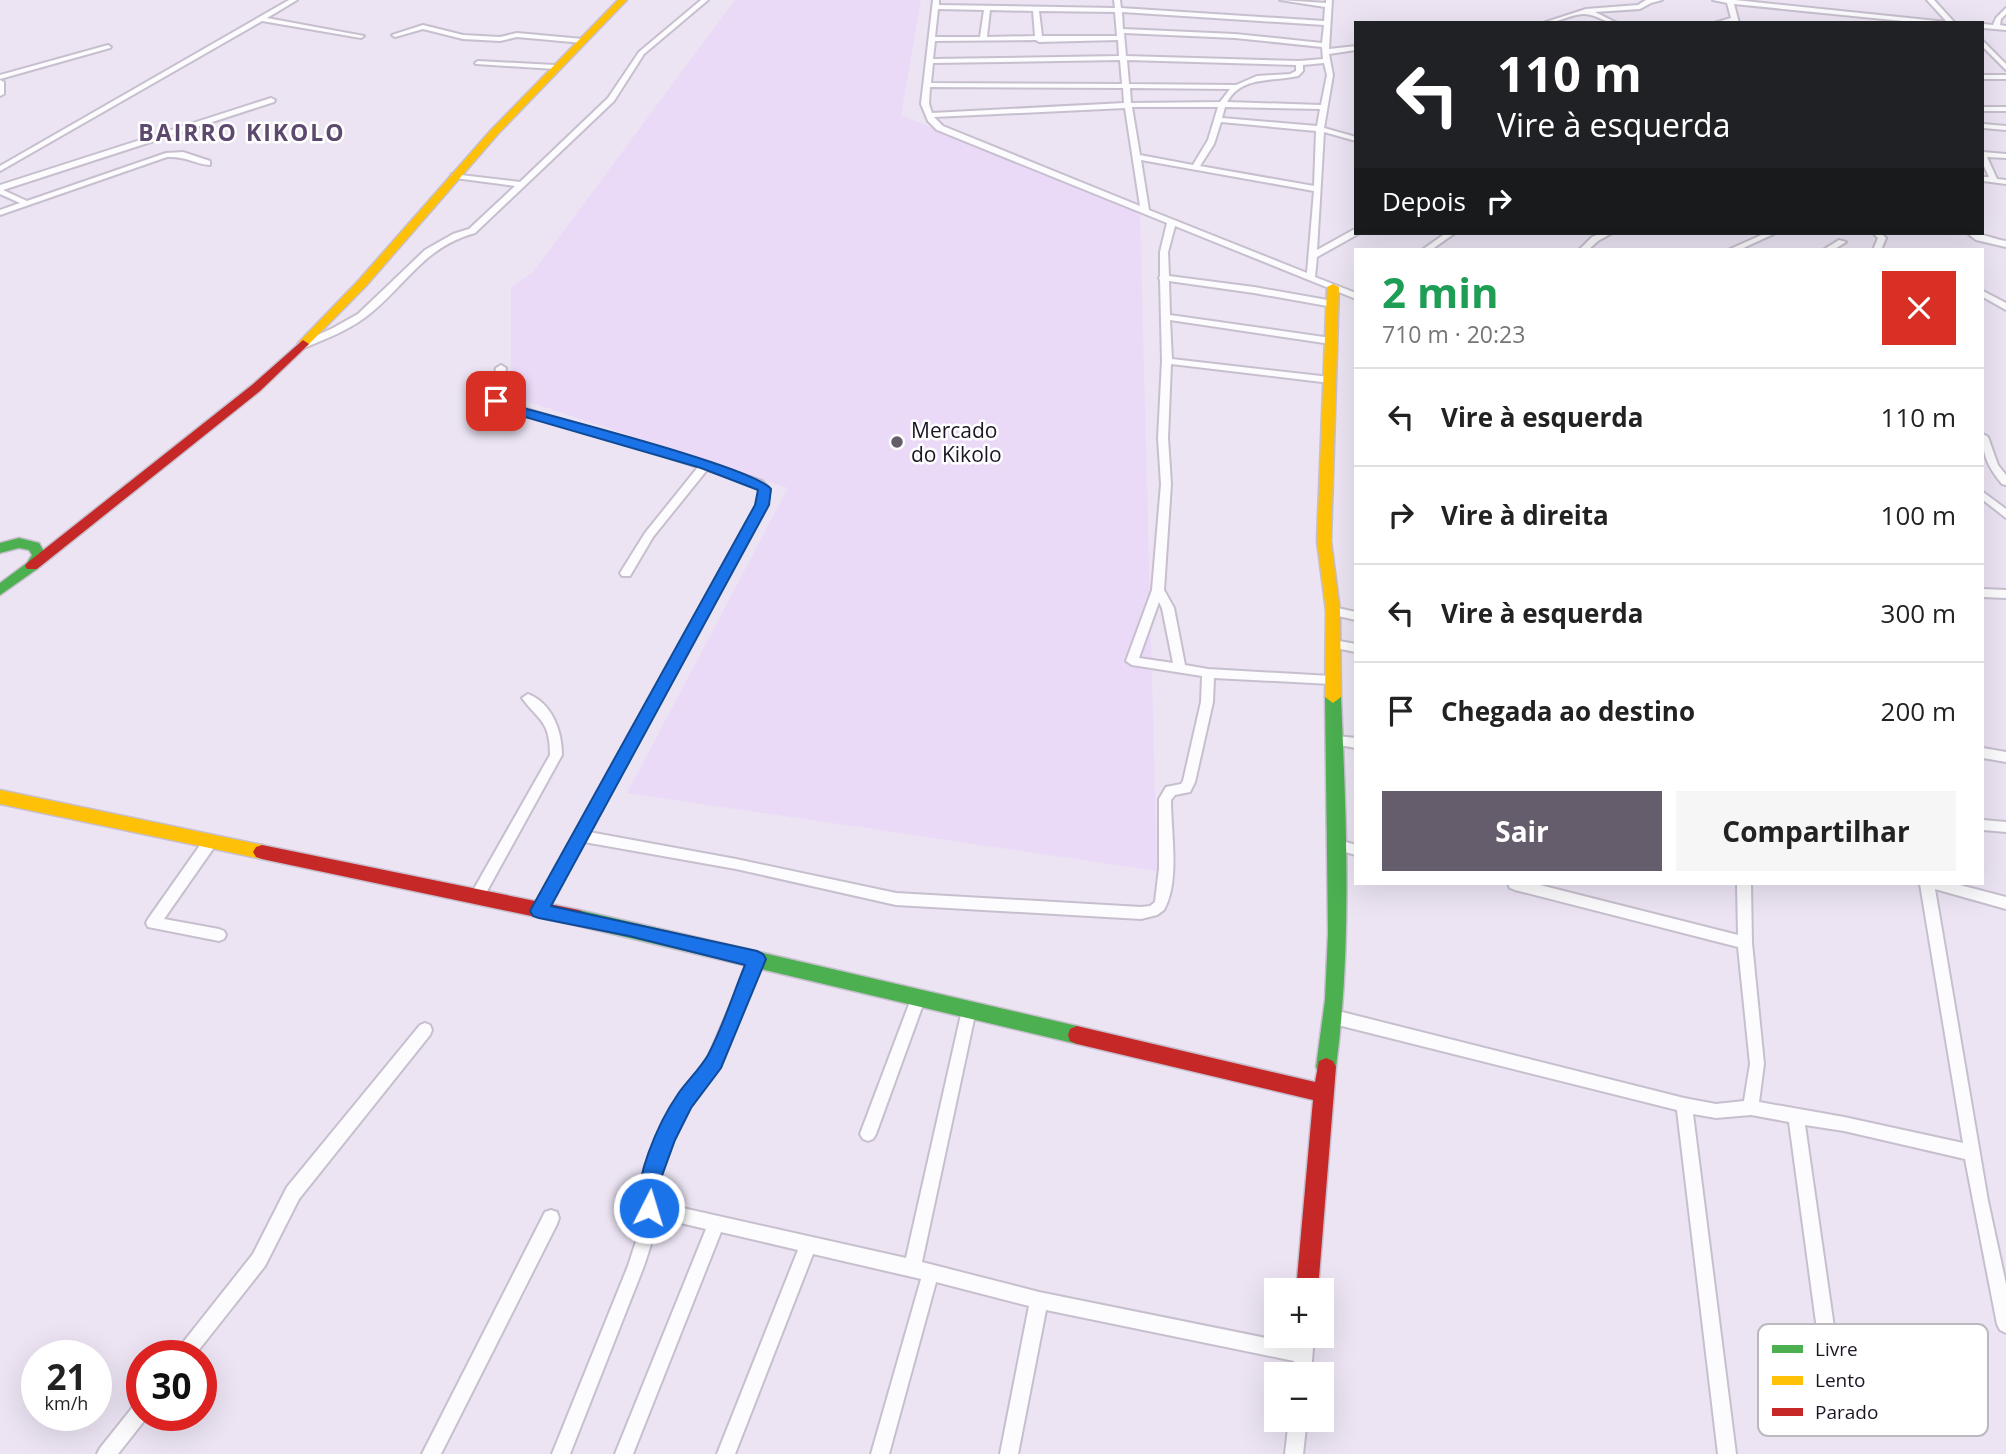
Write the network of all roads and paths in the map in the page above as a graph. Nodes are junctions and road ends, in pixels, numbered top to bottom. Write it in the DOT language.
graph roads {
  1 [pos="294,0"];
  2 [pos="623,0"];
  3 [pos="705,0"];
  4 [pos="1117,0"];
  5 [pos="1283,0"];
  6 [pos="1659,0"];
  7 [pos="1716,0"];
  8 [pos="1930,0"];
  9 [pos="1730,2"];
  10 [pos="936,3"];
  11 [pos="1329,3"];
  12 [pos="1586,7"];
  13 [pos="987,8"];
  14 [pos="1036,8"];
  15 [pos="1785,8"];
  16 [pos="1119,10"];
  17 [pos="2006,10"];
  18 [pos="1789,16"];
  19 [pos="418,17"];
  20 [pos="261,19"];
  21 [pos="1552,21"];
  22 [pos="1610,21"];
  23 [pos="1736,21"];
  24 [pos="1917,21"];
  25 [pos="1950,21"];
  26 [pos="1326,23"];
  27 [pos="1984,26"];
  28 [pos="429,27"];
  29 [pos="1996,27"];
  30 [pos="2006,28"];
  31 [pos="395,35"];
  32 [pos="1121,35"];
  33 [pos="361,36"];
  34 [pos="932,39"];
  35 [pos="983,40"];
  36 [pos="1039,40"];
  37 [pos="583,41"];
  38 [pos="108,47"];
  39 [pos="1325,48"];
  40 [pos="1354,48"];
  41 [pos="1986,50"];
  42 [pos="1123,58"];
  43 [pos="930,61"];
  44 [pos="1326,61"];
  45 [pos="478,63"];
  46 [pos="1299,63"];
  47 [pos="2005,65"];
  48 [pos="555,67"];
  49 [pos="1984,77"];
  50 [pos="2006,78"];
  51 [pos="0,79"];
  52 [pos="926,85"];
  53 [pos="1126,87"];
  54 [pos="1238,87"];
  55 [pos="0,94"];
  56 [pos="271,100"];
  57 [pos="1128,105"];
  58 [pos="1219,105"];
  59 [pos="1322,107"];
  60 [pos="1985,108"];
  61 [pos="2006,109"];
  62 [pos="929,115"];
  63 [pos="1218,120"];
  64 [pos="1984,126"];
  65 [pos="2006,128"];
  66 [pos="1320,129"];
  67 [pos="1354,138"];
  68 [pos="1984,155"];
  69 [pos="2006,156"];
  70 [pos="1136,157"];
  71 [pos="1984,157"];
  72 [pos="206,163"];
  73 [pos="1195,168"];
  74 [pos="0,169"];
  75 [pos="454,176"];
  76 [pos="1984,179"];
  77 [pos="1994,180"];
  78 [pos="2006,182"];
  79 [pos="520,184"];
  80 [pos="0,189"];
  81 [pos="1318,189"];
  82 [pos="28,204"];
  83 [pos="1146,210"];
  84 [pos="0,213"];
  85 [pos="1172,221"];
  86 [pos="1354,233"];
  87 [pos="1448,235"];
  88 [pos="1604,235"];
  89 [pos="1767,235"];
  90 [pos="1974,235"];
  91 [pos="1842,242"];
  92 [pos="2006,244"];
  93 [pos="1429,248"];
  94 [pos="1585,248"];
  95 [pos="1737,248"];
  96 [pos="1830,248"];
  97 [pos="1313,256"];
  98 [pos="1311,277"];
  99 [pos="1163,278"];
  100 [pos="1333,287"];
  101 [pos="1354,295"];
  102 [pos="1984,295"];
  103 [pos="1332,304"];
  104 [pos="2006,307"];
  105 [pos="1165,317"];
  106 [pos="1331,341"];
  107 [pos="302,346"];
  108 [pos="1167,361"];
  109 [pos="501,368"];
  110 [pos="1330,380"];
  111 [pos="1984,440"];
  112 [pos="705,465"];
  113 [pos="2006,482"];
  114 [pos="1984,496"];
  115 [pos="2001,505"];
  116 [pos="2006,515"];
  117 [pos="74,530"];
  118 [pos="0,538"];
  119 [pos="27,544"];
  120 [pos="0,548"];
  121 [pos="32,566"];
  122 [pos="626,573"];
  123 [pos="0,590"];
  124 [pos="1158,590"];
  125 [pos="1984,593"];
  126 [pos="2006,594"];
  127 [pos="1333,611"];
  128 [pos="1354,615"];
  129 [pos="1334,644"];
  130 [pos="1354,648"];
  131 [pos="1180,668"];
  132 [pos="1208,673"];
  133 [pos="1331,680"];
  134 [pos="528,698"];
  135 [pos="1337,741"];
  136 [pos="1354,743"];
  137 [pos="1984,753"];
  138 [pos="2006,757"];
  139 [pos="0,797"];
  140 [pos="1984,825"];
  141 [pos="2006,827"];
  142 [pos="581,836"];
  143 [pos="210,842"];
  144 [pos="1339,845"];
  145 [pos="1354,849"];
  146 [pos="1519,885"];
  147 [pos="1744,885"];
  148 [pos="1927,885"];
  149 [pos="1940,885"];
  150 [pos="477,898"];
  151 [pos="2006,903"];
  152 [pos="539,911"];
  153 [pos="219,935"];
  154 [pos="1745,943"];
  155 [pos="757,959"];
  156 [pos="918,999"];
  157 [pos="969,1010"];
  158 [pos="1334,1017"];
  159 [pos="425,1030"];
  160 [pos="1322,1093"];
  161 [pos="1684,1105"];
  162 [pos="1751,1108"];
  163 [pos="1796,1116"];
  164 [pos="868,1134"];
  165 [pos="1972,1153"];
  166 [pos="649,1208"];
  167 [pos="551,1218"];
  168 [pos="716,1224"];
  169 [pos="809,1244"];
  170 [pos="912,1268"];
  171 [pos="932,1272"];
  172 [pos="1308,1278"];
  173 [pos="1039,1300"];
  174 [pos="2005,1315"];
  175 [pos="1825,1324"];
  176 [pos="196,1340"];
  177 [pos="1304,1348"];
  178 [pos="1304,1354"];
  179 [pos="1303,1362"];
  180 [pos="126,1429"];
  181 [pos="1297,1432"];
  182 [pos="106,1454"];
  183 [pos="431,1454"];
  184 [pos="561,1454"];
  185 [pos="624,1454"];
  186 [pos="726,1454"];
  187 [pos="880,1454"];
  188 [pos="1009,1454"];
  189 [pos="1294,1454"];
  190 [pos="1727,1454"];
  1 -- 20 [label="street"];
  2 -- 37 [label="street"];
  3 -- 79 [label="street"];
  4 -- 16 [label="street"];
  5 -- 11 [label="street"];
  6 -- 12 [label="street"];
  7 -- 9 [label="street"];
  8 -- 25 [label="street"];
  9 -- 15 [label="street"];
  9 -- 23 [label="street"];
  10 -- 13 [label="street"];
  10 -- 34 [label="street"];
  11 -- 26 [label="street"];
  12 -- 21 [label="street"];
  12 -- 22 [label="street"];
  13 -- 14 [label="street"];
  13 -- 35 [label="street"];
  14 -- 16 [label="street"];
  14 -- 36 [label="street"];
  15 -- 18 [label="street"];
  15 -- 24 [label="street"];
  16 -- 26 [label="street"];
  16 -- 32 [label="street"];
  17 -- 29 [label="street"];
  19 -- 28 [label="street"];
  20 -- 33 [label="street"];
  20 -- 74 [label="street"];
  26 -- 39 [label="street"];
  27 -- 29 [label="street"];
  28 -- 31 [label="street"];
  28 -- 37 [label="street"];
  29 -- 30 [label="street"];
  32 -- 36 [label="street"];
  32 -- 39 [label="street"];
  32 -- 42 [label="street"];
  34 -- 35 [label="street"];
  34 -- 43 [label="street"];
  35 -- 36 [label="street"];
  37 -- 48 [label="street"];
  38 -- 51 [label="street"];
  39 -- 40 [label="street"];
  39 -- 44 [label="street"];
  41 -- 47 [label="street"];
  42 -- 43 [label="street"];
  42 -- 46 [label="street"];
  42 -- 53 [label="street"];
  43 -- 52 [label="street"];
  44 -- 46 [label="street"];
  44 -- 59 [label="street"];
  45 -- 48 [label="street"];
  46 -- 54 [label="street"];
  48 -- 75 [label="street"];
  49 -- 50 [label="street"];
  51 -- 55 [label="street"];
  52 -- 53 [label="street"];
  52 -- 62 [label="street"];
  53 -- 54 [label="street"];
  53 -- 57 [label="street"];
  54 -- 58 [label="street"];
  56 -- 80 [label="street"];
  57 -- 58 [label="street"];
  57 -- 62 [label="street"];
  57 -- 70 [label="street"];
  58 -- 59 [label="street"];
  58 -- 63 [label="street"];
  59 -- 66 [label="street"];
  60 -- 61 [label="street"];
  62 -- 83 [label="street"];
  63 -- 66 [label="street"];
  63 -- 73 [label="street"];
  64 -- 65 [label="street"];
  66 -- 67 [label="street"];
  66 -- 81 [label="street"];
  68 -- 69 [label="street"];
  70 -- 73 [label="street"];
  70 -- 83 [label="street"];
  71 -- 77 [label="street"];
  72 -- 82 [label="street"];
  73 -- 81 [label="street"];
  75 -- 79 [label="street"];
  75 -- 107 [label="street"];
  76 -- 77 [label="street"];
  77 -- 78 [label="street"];
  79 -- 107 [label="street"];
  80 -- 82 [label="street"];
  81 -- 97 [label="street"];
  82 -- 84 [label="street"];
  83 -- 85 [label="street"];
  85 -- 98 [label="street"];
  85 -- 99 [label="street"];
  86 -- 97 [label="street"];
  87 -- 93 [label="street"];
  88 -- 94 [label="street"];
  89 -- 95 [label="street"];
  90 -- 92 [label="street"];
  91 -- 96 [label="street"];
  97 -- 98 [label="street"];
  98 -- 100 [label="street"];
  99 -- 103 [label="street"];
  99 -- 105 [label="street"];
  100 -- 101 [label="street"];
  100 -- 103 [label="street"];
  102 -- 104 [label="street"];
  103 -- 106 [label="street"];
  105 -- 106 [label="street"];
  105 -- 108 [label="street"];
  106 -- 110 [label="street"];
  107 -- 117 [label="street"];
  108 -- 110 [label="street"];
  108 -- 124 [label="street"];
  109 -- 112 [label="street"];
  110 -- 127 [label="street"];
  111 -- 113 [label="street"];
  112 -- 122 [label="street"];
  112 -- 142 [label="street"];
  114 -- 115 [label="street"];
  115 -- 116 [label="street"];
  117 -- 119 [label="street"];
  117 -- 121 [label="street"];
  118 -- 119 [label="street"];
  119 -- 120 [label="street"];
  119 -- 121 [label="street"];
  121 -- 123 [label="street"];
  124 -- 131 [label="street"];
  124 -- 131 [label="street"];
  125 -- 126 [label="street"];
  127 -- 128 [label="street"];
  127 -- 129 [label="street"];
  129 -- 130 [label="street"];
  129 -- 133 [label="street"];
  131 -- 132 [label="street"];
  132 -- 133 [label="street"];
  132 -- 142 [label="street"];
  133 -- 135 [label="street"];
  134 -- 150 [label="street"];
  135 -- 136 [label="street"];
  135 -- 144 [label="street"];
  137 -- 138 [label="street"];
  139 -- 143 [label="street"];
  140 -- 141 [label="street"];
  142 -- 152 [label="street"];
  143 -- 150 [label="street"];
  143 -- 153 [label="street"];
  144 -- 145 [label="street"];
  144 -- 158 [label="street"];
  146 -- 154 [label="street"];
  147 -- 154 [label="street"];
  148 -- 165 [label="street"];
  149 -- 151 [label="street"];
  150 -- 152 [label="street"];
  152 -- 155 [label="street"];
  154 -- 162 [label="street"];
  155 -- 156 [label="street"];
  155 -- 166 [label="street"];
  156 -- 157 [label="street"];
  156 -- 164 [label="street"];
  157 -- 160 [label="street"];
  157 -- 170 [label="street"];
  158 -- 160 [label="street"];
  158 -- 161 [label="street"];
  159 -- 176 [label="street"];
  160 -- 172 [label="street"];
  161 -- 162 [label="street"];
  161 -- 190 [label="street"];
  162 -- 163 [label="street"];
  163 -- 165 [label="street"];
  163 -- 175 [label="street"];
  165 -- 174 [label="street"];
  166 -- 168 [label="street"];
  166 -- 184 [label="street"];
  167 -- 183 [label="street"];
  168 -- 169 [label="street"];
  168 -- 185 [label="street"];
  169 -- 170 [label="street"];
  169 -- 186 [label="street"];
  170 -- 171 [label="street"];
  171 -- 173 [label="street"];
  171 -- 187 [label="street"];
  173 -- 178 [label="street"];
  173 -- 188 [label="street"];
  177 -- 178 [label="street"];
  178 -- 179 [label="street"];
  180 -- 182 [label="street"];
  181 -- 189 [label="street"];
}
